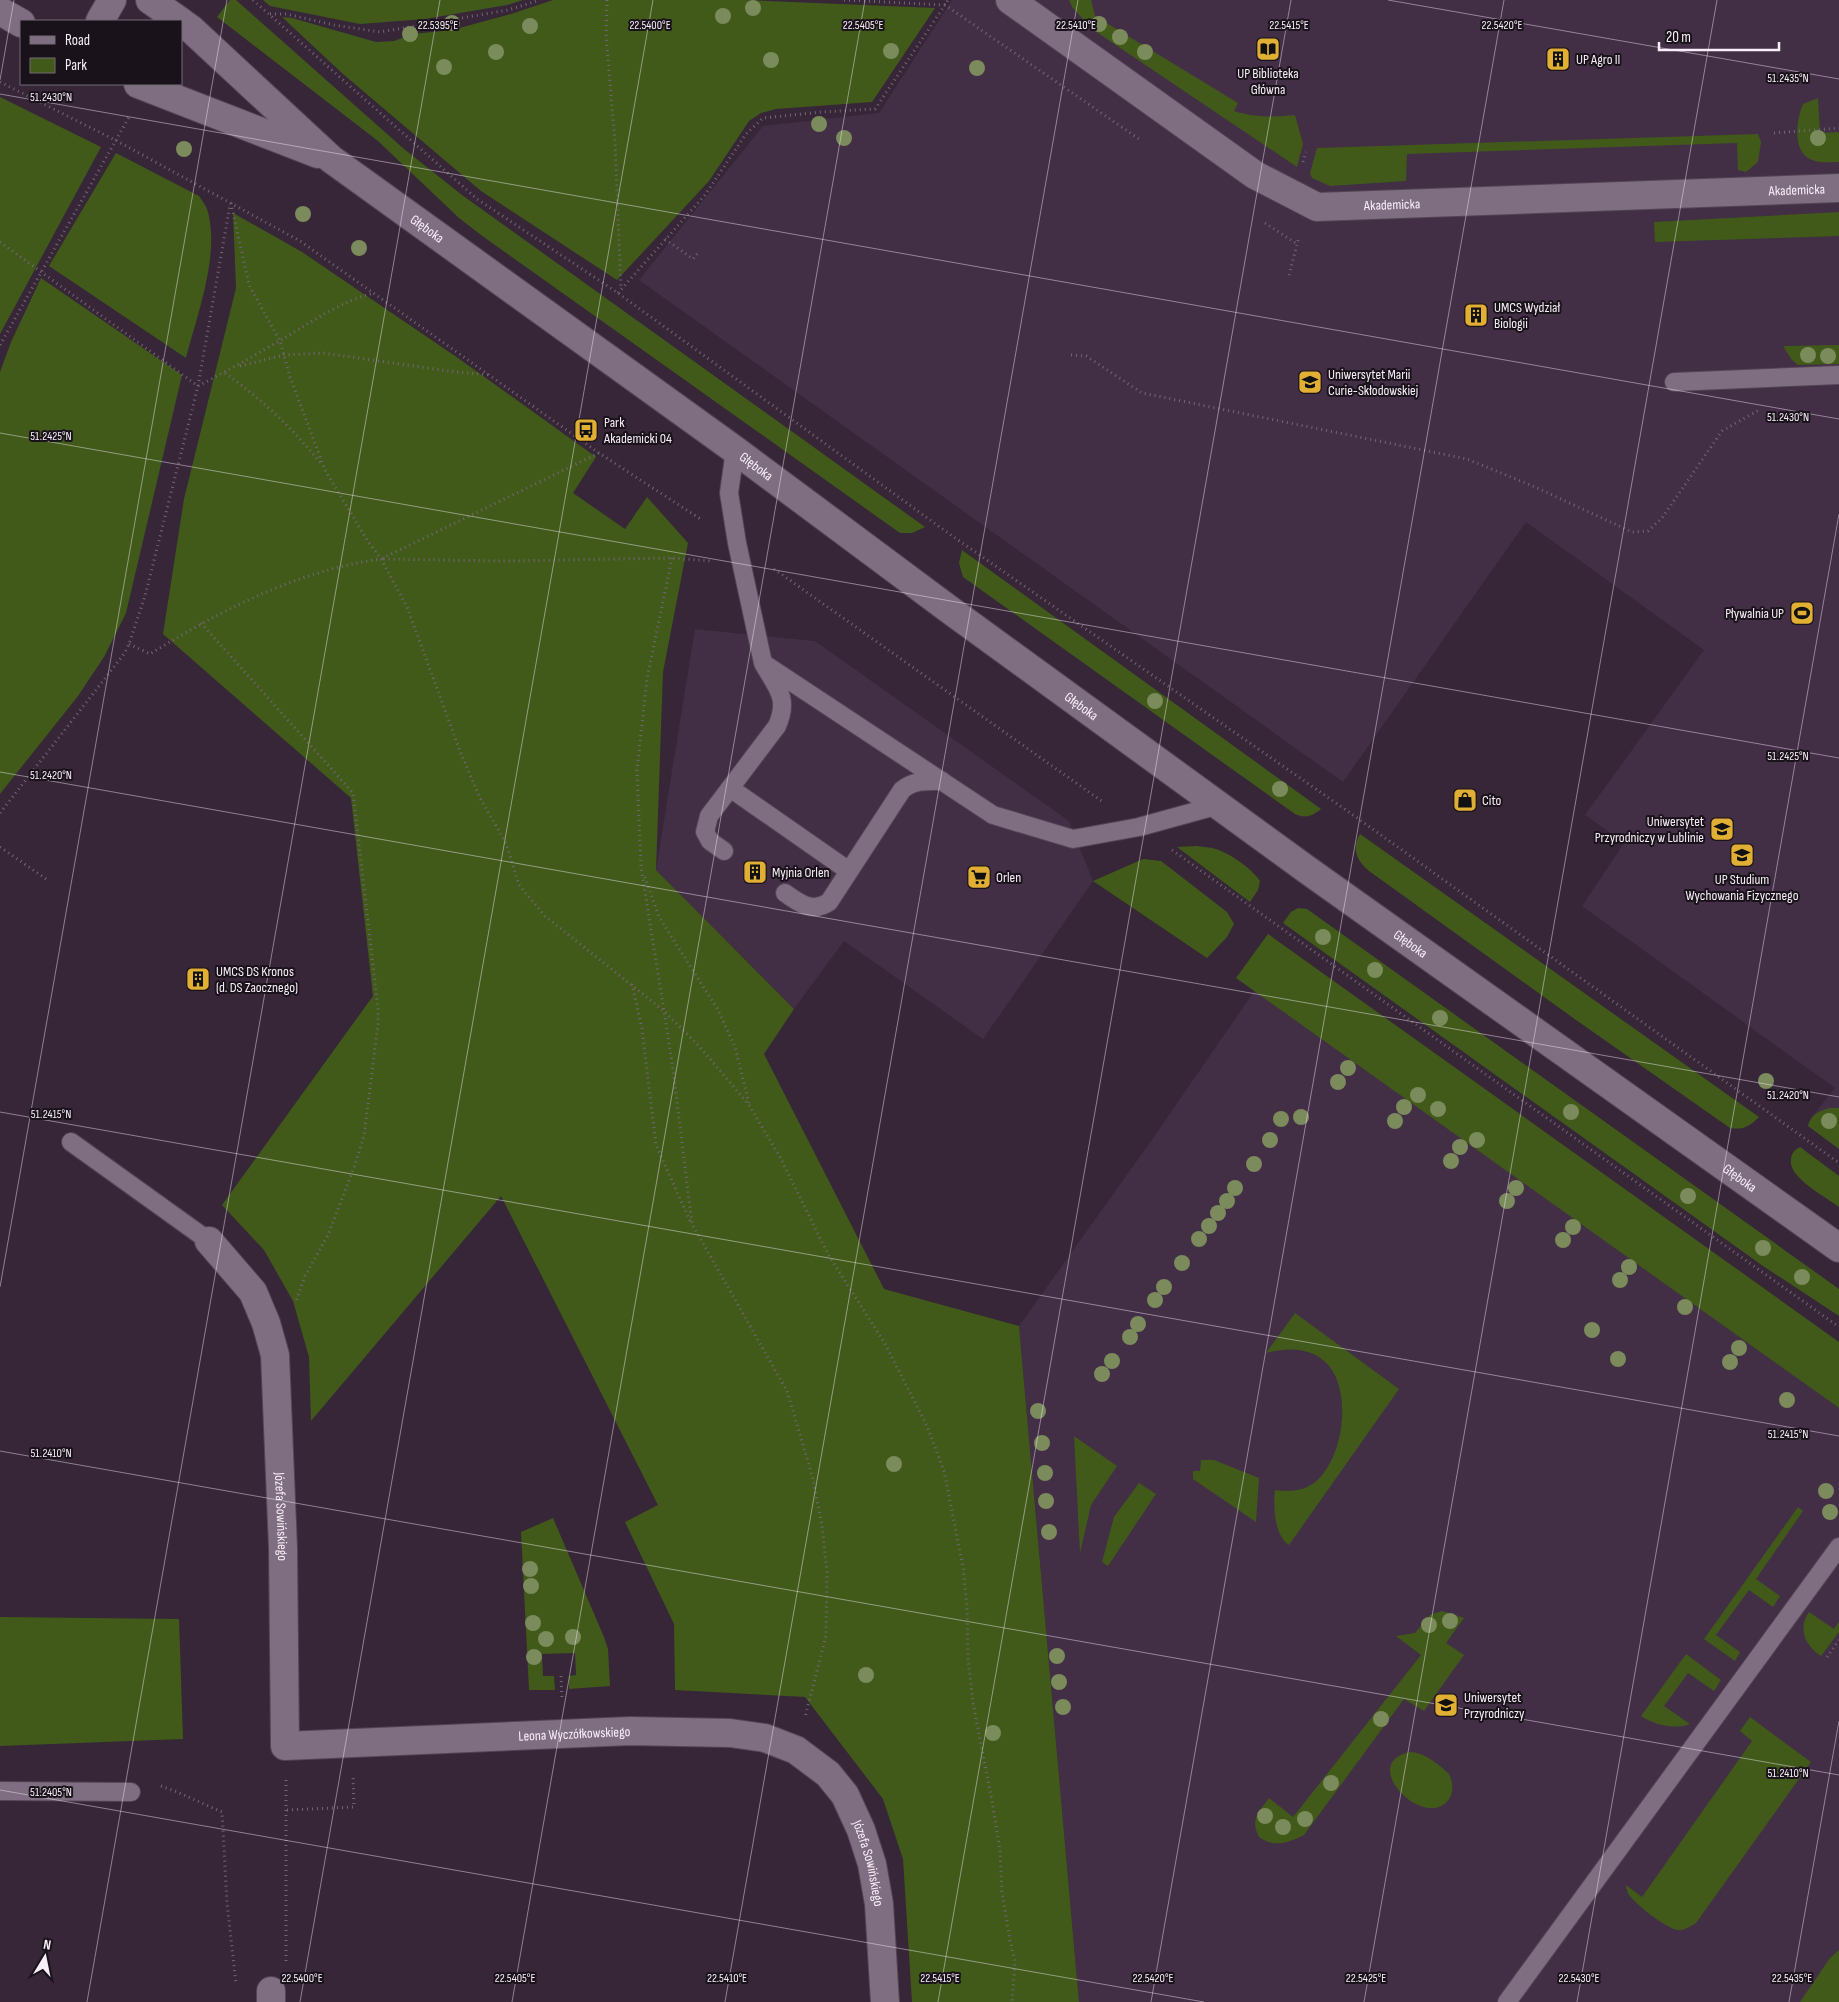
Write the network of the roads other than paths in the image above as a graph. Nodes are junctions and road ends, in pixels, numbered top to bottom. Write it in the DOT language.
graph roads {
  1 [pos="112,0"];
  2 [pos="150,0"];
  3 [pos="1010,0"];
  4 [pos="0,12"];
  5 [pos="101,20"];
  6 [pos="178,20"];
  7 [pos="20,22"];
  8 [pos="182,23"];
  9 [pos="141,85"];
  10 [pos="331,159"];
  11 [pos="1839,188"];
  12 [pos="1839,376"];
  13 [pos="1674,382"];
  14 [pos="735,450"];
  15 [pos="763,663"];
  16 [pos="942,781"];
  17 [pos="730,788"];
  18 [pos="1219,805"];
  19 [pos="724,851"];
  20 [pos="849,871"];
  21 [pos="785,893"];
  22 [pos="71,1142"];
  23 [pos="208,1241"];
  24 [pos="1839,1248"];
  25 [pos="1839,1547"];
  26 [pos="796,1750"];
  27 [pos="353,1757"];
  28 [pos="0,1791"];
  29 [pos="131,1792"];
  30 [pos="885,2002"];
  31 [pos="1507,2002"];
  1 -- 5 [label="street"];
  2 -- 6 [label="street, Głęboka"];
  3 -- 11 [label="street, Akademicka"];
  4 -- 7 [label="street"];
  8 -- 10 [label="street, Głęboka"];
  9 -- 10 [label="street, Głęboka"];
  10 -- 14 [label="street, Głęboka"];
  12 -- 13 [label="lane"];
  14 -- 15 [label="lane"];
  14 -- 18 [label="street, Głęboka"];
  15 -- 16 [label="lane"];
  15 -- 17 [label="lane"];
  16 -- 18 [label="lane"];
  16 -- 20 [label="lane"];
  17 -- 19 [label="lane"];
  17 -- 20 [label="lane"];
  18 -- 24 [label="street, Głęboka"];
  20 -- 21 [label="lane"];
  22 -- 23 [label="lane"];
  23 -- 27 [label="street, Józefa Sowińskiego"];
  25 -- 31 [label="lane"];
  26 -- 27 [label="street, Leona Wyczółkowskiego"];
  26 -- 30 [label="street, Józefa Sowińskiego"];
  28 -- 29 [label="lane"];
}
